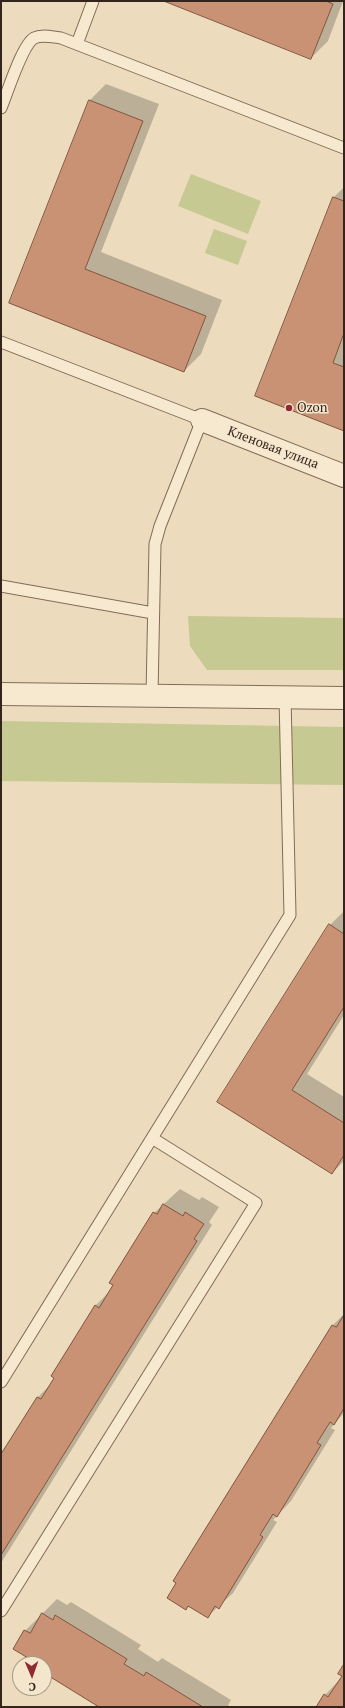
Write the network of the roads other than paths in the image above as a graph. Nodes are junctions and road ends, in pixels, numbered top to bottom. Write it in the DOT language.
graph roads {
  1 [pos="93,1"];
  2 [pos="77,44"];
  3 [pos="1,108"];
  4 [pos="344,148"];
  5 [pos="1,342"];
  6 [pos="202,420"];
  7 [pos="344,476"];
  8 [pos="1,586"];
  9 [pos="153,614"];
  10 [pos="1,694"];
  11 [pos="152,695"];
  12 [pos="285,697"];
  13 [pos="344,698"];
  14 [pos="152,1138"];
  15 [pos="1,1382"];
  16 [pos="1,1611"];
  1 -- 2 [label="lane"];
  2 -- 3 [label="lane"];
  2 -- 4 [label="lane"];
  5 -- 6 [label="lane"];
  6 -- 7 [label="street, Кленовая улица"];
  6 -- 9 [label="lane"];
  8 -- 9 [label="lane"];
  9 -- 11 [label="lane"];
  10 -- 11 [label="street"];
  11 -- 12 [label="street"];
  12 -- 13 [label="street"];
  12 -- 14 [label="lane"];
  14 -- 15 [label="lane"];
  14 -- 16 [label="lane"];
}
